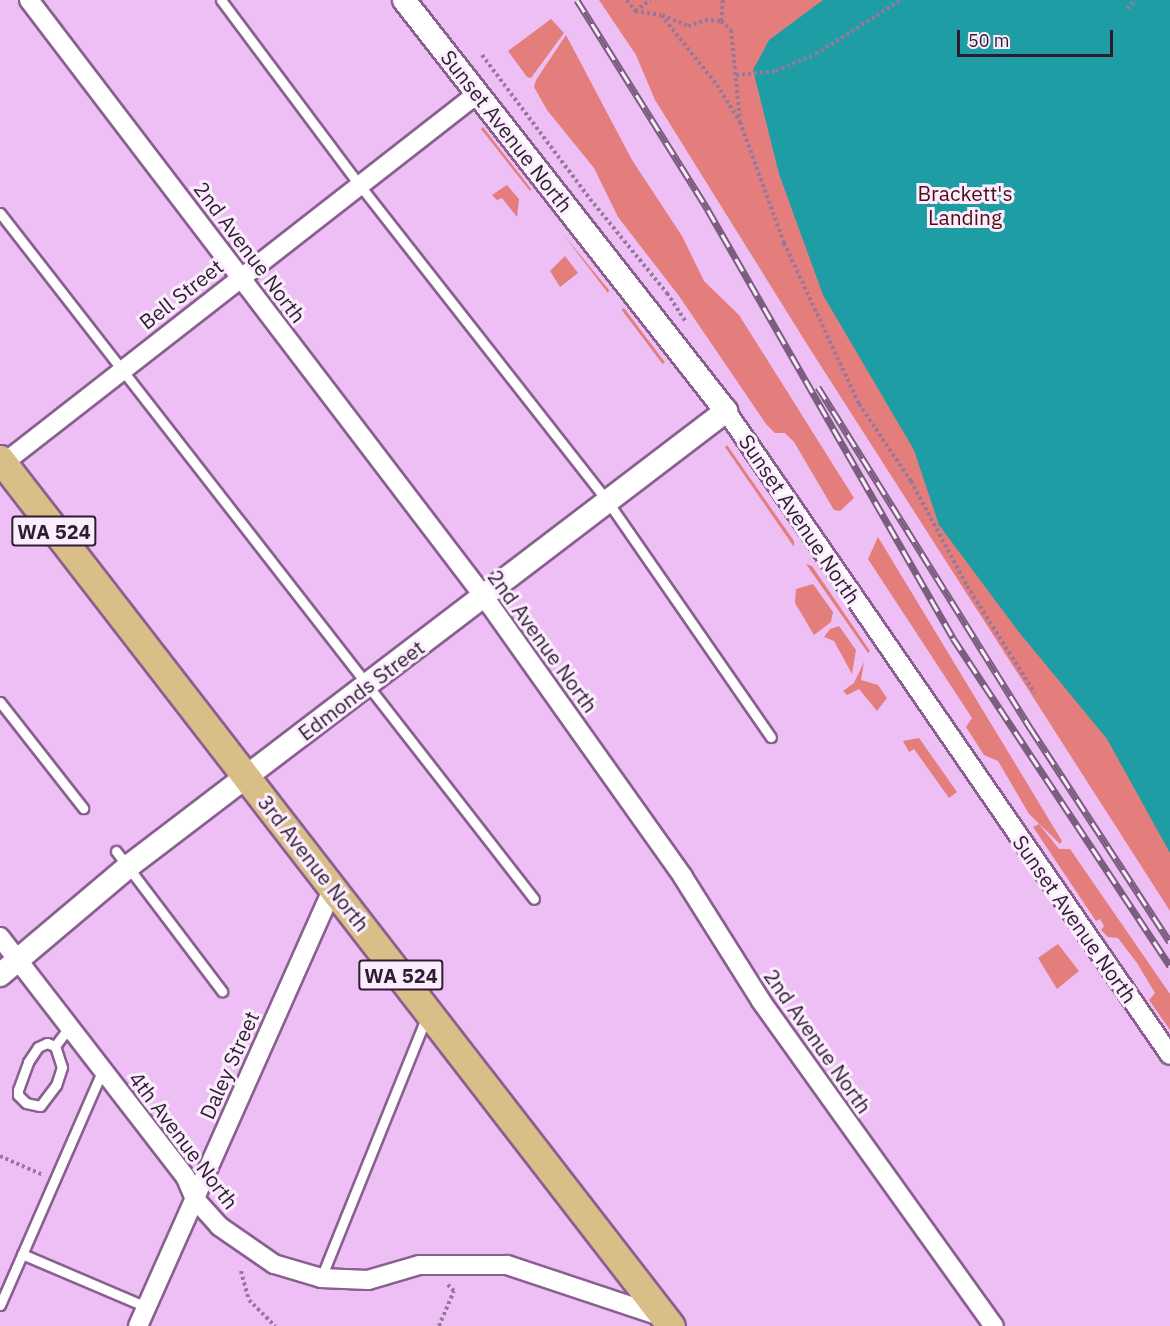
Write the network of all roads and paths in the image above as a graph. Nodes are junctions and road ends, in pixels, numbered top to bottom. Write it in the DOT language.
graph roads {
  1 [pos="29,0"];
  2 [pos="221,0"];
  3 [pos="404,0"];
  4 [pos="627,0"];
  5 [pos="651,0"];
  6 [pos="723,0"];
  7 [pos="901,0"];
  8 [pos="1135,0"];
  9 [pos="1127,9"];
  10 [pos="635,11"];
  11 [pos="661,15"];
  12 [pos="721,21"];
  13 [pos="736,75"];
  14 [pos="477,94"];
  15 [pos="740,122"];
  16 [pos="358,183"];
  17 [pos="0,213"];
  18 [pos="241,276"];
  19 [pos="122,369"];
  20 [pos="726,411"];
  21 [pos="1,463"];
  22 [pos="608,501"];
  23 [pos="485,598"];
  24 [pos="368,685"];
  25 [pos="1035,693"];
  26 [pos="0,702"];
  27 [pos="771,737"];
  28 [pos="246,776"];
  29 [pos="83,808"];
  30 [pos="123,859"];
  31 [pos="333,888"];
  32 [pos="534,898"];
  33 [pos="0,937"];
  34 [pos="18,960"];
  35 [pos="0,975"];
  36 [pos="222,991"];
  37 [pos="429,1011"];
  38 [pos="70,1026"];
  39 [pos="55,1046"];
  40 [pos="1170,1055"];
  41 [pos="103,1069"];
  42 [pos="0,1156"];
  43 [pos="55,1180"];
  44 [pos="195,1199"];
  45 [pos="22,1254"];
  46 [pos="241,1271"];
  47 [pos="321,1278"];
  48 [pos="447,1284"];
  49 [pos="0,1305"];
  50 [pos="146,1307"];
  51 [pos="668,1322"];
  52 [pos="138,1326"];
  53 [pos="275,1326"];
  54 [pos="439,1326"];
  55 [pos="994,1326"];
  1 -- 18 [label="street, 2nd Avenue North"];
  2 -- 16 [label="lane"];
  3 -- 14 [label="street, Sunset Avenue North"];
  4 -- 10 [label="path"];
  5 -- 10 [label="path"];
  6 -- 12 [label="path"];
  7 -- 13 [label="path"];
  8 -- 9 [label="path"];
  10 -- 11 [label="path"];
  11 -- 12 [label="path"];
  11 -- 15 [label="path"];
  12 -- 13 [label="path"];
  13 -- 15 [label="path"];
  14 -- 16 [label="street, Bell Street"];
  14 -- 20 [label="street, Sunset Avenue North"];
  15 -- 25 [label="path"];
  16 -- 18 [label="street, Bell Street"];
  16 -- 22 [label="lane"];
  17 -- 19 [label="lane"];
  18 -- 19 [label="street, Bell Street"];
  18 -- 23 [label="street, 2nd Avenue North"];
  19 -- 21 [label="street, Bell Street"];
  19 -- 24 [label="lane"];
  20 -- 22 [label="street, Edmonds Street"];
  20 -- 40 [label="street, Sunset Avenue North"];
  21 -- 28 [label="main road, 3rd Avenue North / WA 524"];
  22 -- 23 [label="street, Edmonds Street"];
  22 -- 27 [label="lane"];
  23 -- 24 [label="street, Edmonds Street"];
  23 -- 55 [label="street, 2nd Avenue North"];
  24 -- 28 [label="street, Edmonds Street"];
  24 -- 32 [label="lane"];
  26 -- 29 [label="lane"];
  28 -- 30 [label="street, Edmonds Street"];
  28 -- 31 [label="main road, 3rd Avenue North / WA 524"];
  30 -- 34 [label="street, Edmonds Street"];
  30 -- 36 [label="lane"];
  31 -- 37 [label="main road, 3rd Avenue North / WA 524"];
  31 -- 44 [label="street, Daley Street"];
  33 -- 34 [label="street, 4th Avenue North"];
  34 -- 35 [label="street, Edmonds Street"];
  34 -- 38 [label="street, 4th Avenue North"];
  37 -- 47 [label="lane"];
  37 -- 51 [label="main road, 3rd Avenue North / WA 524"];
  38 -- 39 [label="lane"];
  38 -- 41 [label="street, 4th Avenue North"];
  39 -- 39 [label="lane"];
  41 -- 43 [label="lane"];
  41 -- 44 [label="street, 4th Avenue North"];
  42 -- 43 [label="path"];
  43 -- 45 [label="lane"];
  44 -- 47 [label="street, 4th Avenue North"];
  44 -- 50 [label="street, Daley Street"];
  45 -- 49 [label="lane"];
  45 -- 50 [label="lane"];
  46 -- 53 [label="path"];
  47 -- 51 [label="street, 4th Avenue North"];
  48 -- 54 [label="path"];
  50 -- 52 [label="street, Daley Street"];
}
